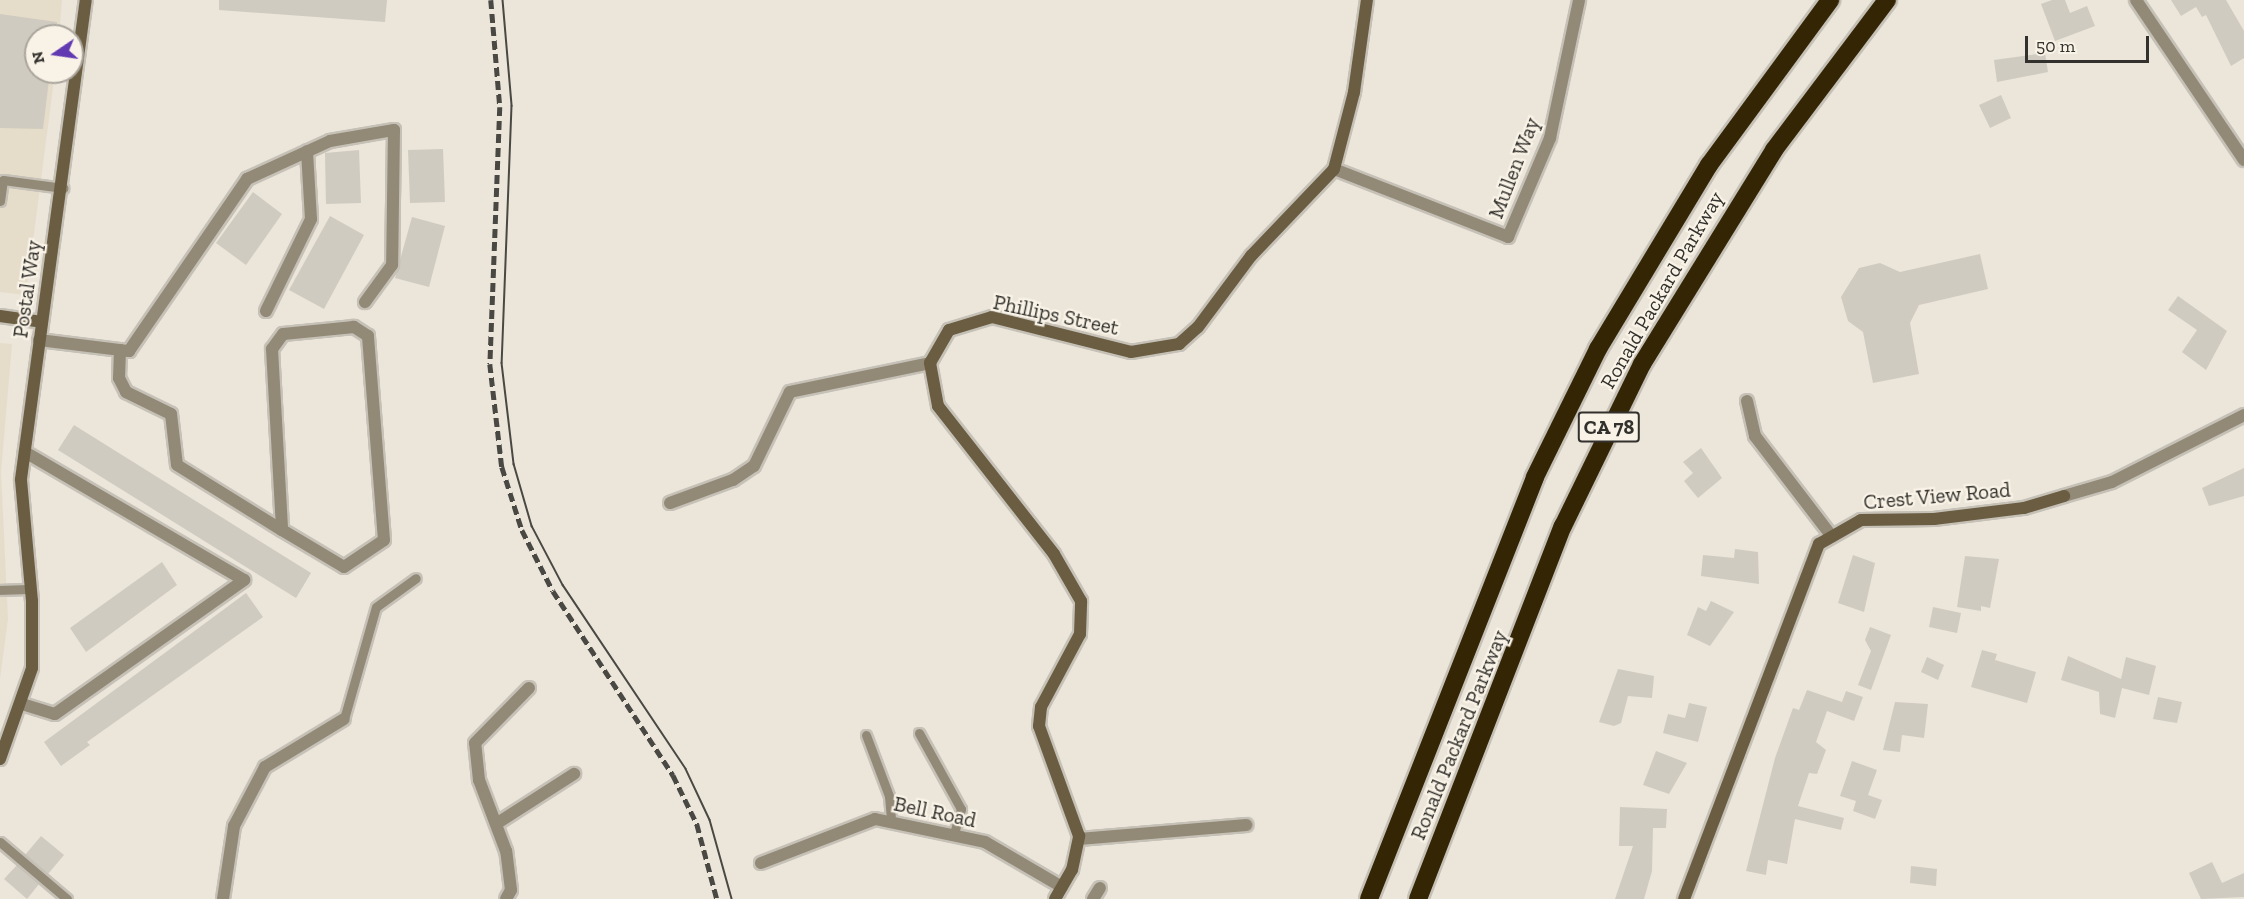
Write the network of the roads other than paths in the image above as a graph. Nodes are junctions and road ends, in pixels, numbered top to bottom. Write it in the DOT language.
graph roads {
  1 [pos="86,0"];
  2 [pos="1367,0"];
  3 [pos="1579,0"];
  4 [pos="1830,0"];
  5 [pos="1887,0"];
  6 [pos="2136,0"];
  7 [pos="307,152"];
  8 [pos="2244,160"];
  9 [pos="1334,169"];
  10 [pos="63,188"];
  11 [pos="0,201"];
  12 [pos="365,302"];
  13 [pos="266,311"];
  14 [pos="0,316"];
  15 [pos="42,322"];
  16 [pos="39,340"];
  17 [pos="120,350"];
  18 [pos="930,363"];
  19 [pos="1747,401"];
  20 [pos="2244,415"];
  21 [pos="25,452"];
  22 [pos="670,503"];
  23 [pos="282,530"];
  24 [pos="1830,534"];
  25 [pos="416,578"];
  26 [pos="31,589"];
  27 [pos="0,590"];
  28 [pos="529,688"];
  29 [pos="22,704"];
  30 [pos="344,719"];
  31 [pos="919,733"];
  32 [pos="866,735"];
  33 [pos="0,759"];
  34 [pos="574,774"];
  35 [pos="891,821"];
  36 [pos="496,824"];
  37 [pos="1246,825"];
  38 [pos="954,834"];
  39 [pos="1079,839"];
  40 [pos="0,842"];
  41 [pos="761,863"];
  42 [pos="1062,887"];
  43 [pos="67,899"];
  44 [pos="223,899"];
  45 [pos="506,899"];
  46 [pos="1055,899"];
  47 [pos="1367,899"];
  48 [pos="1418,899"];
  49 [pos="1684,899"];
  1 -- 10 [label="street, Postal Way"];
  2 -- 9 [label="street, Phillips Street"];
  3 -- 9 [label="street, Mullen Way"];
  4 -- 47 [label="highway, Ronald Packard Parkway / CA 78"];
  5 -- 48 [label="highway, Ronald Packard Parkway / CA 78"];
  6 -- 8 [label="street"];
  7 -- 12 [label="street"];
  7 -- 13 [label="street"];
  7 -- 17 [label="street"];
  9 -- 18 [label="street, Phillips Street"];
  10 -- 11 [label="lane"];
  10 -- 15 [label="street, Postal Way"];
  14 -- 15 [label="street"];
  15 -- 16 [label="street, Postal Way"];
  16 -- 17 [label="street"];
  16 -- 21 [label="street, Postal Way"];
  17 -- 23 [label="street"];
  18 -- 22 [label="street"];
  18 -- 39 [label="street"];
  19 -- 24 [label="street"];
  20 -- 24 [label="street, Crest View Road"];
  21 -- 26 [label="street, Postal Way"];
  21 -- 29 [label="street"];
  23 -- 23 [label="street"];
  24 -- 49 [label="street"];
  25 -- 30 [label="lane"];
  26 -- 27 [label="lane"];
  26 -- 29 [label="street, Postal Way"];
  28 -- 36 [label="street"];
  29 -- 33 [label="street, Postal Way"];
  30 -- 44 [label="street"];
  31 -- 38 [label="lane"];
  32 -- 35 [label="lane"];
  34 -- 36 [label="street"];
  35 -- 38 [label="street, Bell Road"];
  35 -- 41 [label="street, Bell Road"];
  36 -- 45 [label="street"];
  37 -- 39 [label="street"];
  38 -- 42 [label="street, Bell Road"];
  39 -- 42 [label="street"];
  40 -- 43 [label="lane"];
  42 -- 46 [label="street"];
}
